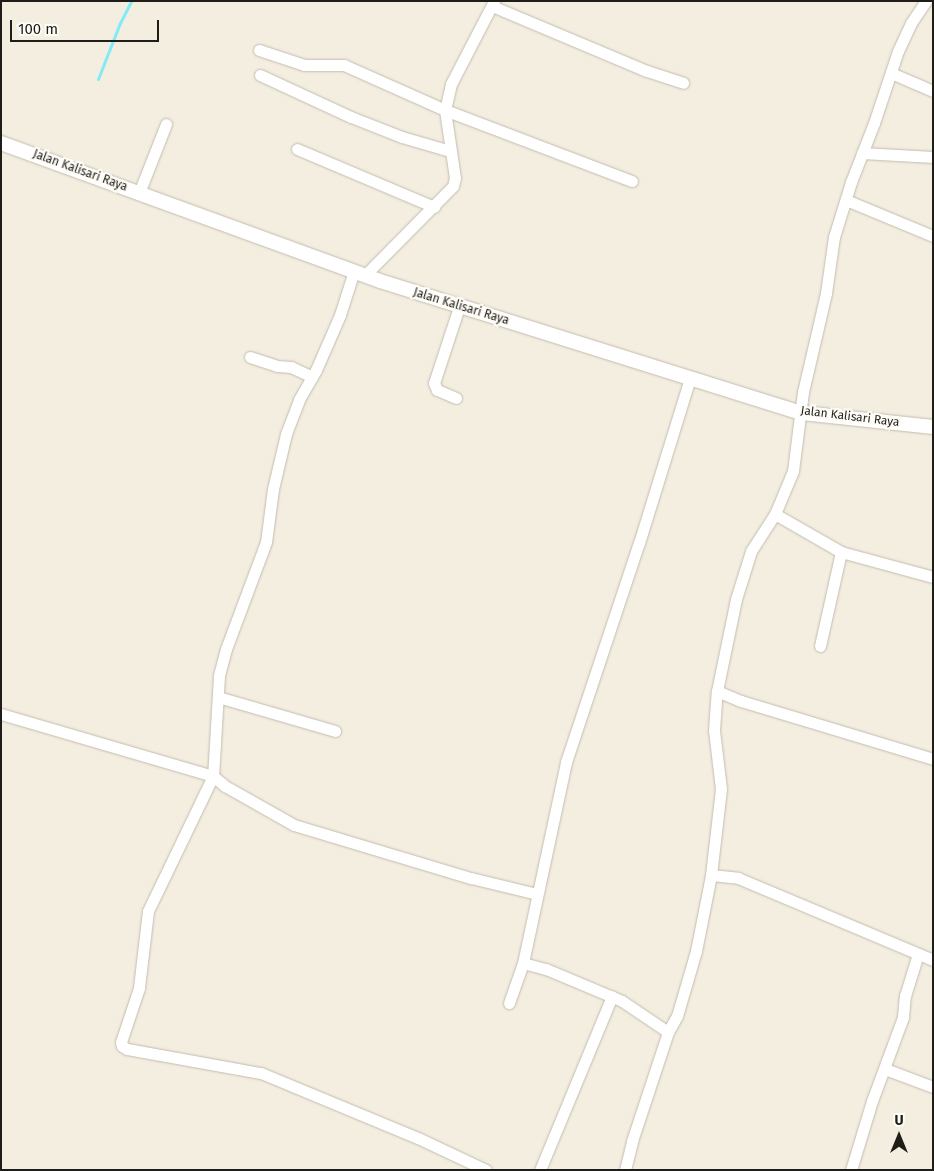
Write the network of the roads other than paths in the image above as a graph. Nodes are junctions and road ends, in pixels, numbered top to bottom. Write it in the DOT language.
graph roads {
  1 [pos="926,1"];
  2 [pos="493,4"];
  3 [pos="259,50"];
  4 [pos="891,73"];
  5 [pos="260,75"];
  6 [pos="684,83"];
  7 [pos="933,91"];
  8 [pos="445,110"];
  9 [pos="166,124"];
  10 [pos="1,142"];
  11 [pos="297,149"];
  12 [pos="450,151"];
  13 [pos="862,153"];
  14 [pos="933,156"];
  15 [pos="632,181"];
  16 [pos="139,193"];
  17 [pos="846,200"];
  18 [pos="434,207"];
  19 [pos="933,236"];
  20 [pos="359,273"];
  21 [pos="460,307"];
  22 [pos="250,357"];
  23 [pos="312,377"];
  24 [pos="690,378"];
  25 [pos="456,398"];
  26 [pos="802,412"];
  27 [pos="933,427"];
  28 [pos="775,514"];
  29 [pos="842,552"];
  30 [pos="933,577"];
  31 [pos="820,646"];
  32 [pos="717,691"];
  33 [pos="218,697"];
  34 [pos="1,714"];
  35 [pos="335,731"];
  36 [pos="933,759"];
  37 [pos="214,776"];
  38 [pos="711,875"];
  39 [pos="537,894"];
  40 [pos="918,954"];
  41 [pos="933,960"];
  42 [pos="524,963"];
  43 [pos="612,996"];
  44 [pos="508,1003"];
  45 [pos="668,1032"];
  46 [pos="886,1069"];
  47 [pos="933,1087"];
  48 [pos="486,1170"];
  49 [pos="540,1170"];
  50 [pos="625,1170"];
  51 [pos="851,1170"];
  1 -- 4 [label="street"];
  2 -- 6 [label="street"];
  2 -- 8 [label="street"];
  3 -- 8 [label="street"];
  4 -- 7 [label="street"];
  4 -- 13 [label="street"];
  5 -- 12 [label="street"];
  8 -- 12 [label="street"];
  8 -- 15 [label="street"];
  9 -- 16 [label="street"];
  10 -- 16 [label="street, Jalan Kalisari Raya"];
  11 -- 18 [label="street"];
  12 -- 18 [label="street"];
  13 -- 14 [label="street"];
  13 -- 17 [label="street"];
  16 -- 20 [label="street, Jalan Kalisari Raya"];
  17 -- 19 [label="street"];
  17 -- 26 [label="street"];
  18 -- 20 [label="street"];
  20 -- 21 [label="street, Jalan Kalisari Raya"];
  20 -- 23 [label="street"];
  21 -- 24 [label="street, Jalan Kalisari Raya"];
  21 -- 25 [label="street"];
  22 -- 23 [label="street"];
  23 -- 33 [label="street"];
  24 -- 26 [label="street, Jalan Kalisari Raya"];
  24 -- 39 [label="street"];
  26 -- 27 [label="street, Jalan Kalisari Raya"];
  26 -- 28 [label="street"];
  28 -- 29 [label="street"];
  28 -- 32 [label="street"];
  29 -- 30 [label="street"];
  29 -- 31 [label="street"];
  32 -- 36 [label="street"];
  32 -- 38 [label="street"];
  33 -- 35 [label="street"];
  33 -- 37 [label="street"];
  34 -- 37 [label="street"];
  37 -- 39 [label="street"];
  37 -- 48 [label="street"];
  38 -- 40 [label="street"];
  38 -- 45 [label="street"];
  39 -- 42 [label="street"];
  40 -- 41 [label="street"];
  40 -- 46 [label="street"];
  42 -- 43 [label="street"];
  42 -- 44 [label="street"];
  43 -- 45 [label="street"];
  43 -- 49 [label="street"];
  45 -- 50 [label="street"];
  46 -- 47 [label="street"];
  46 -- 51 [label="street"];
}
